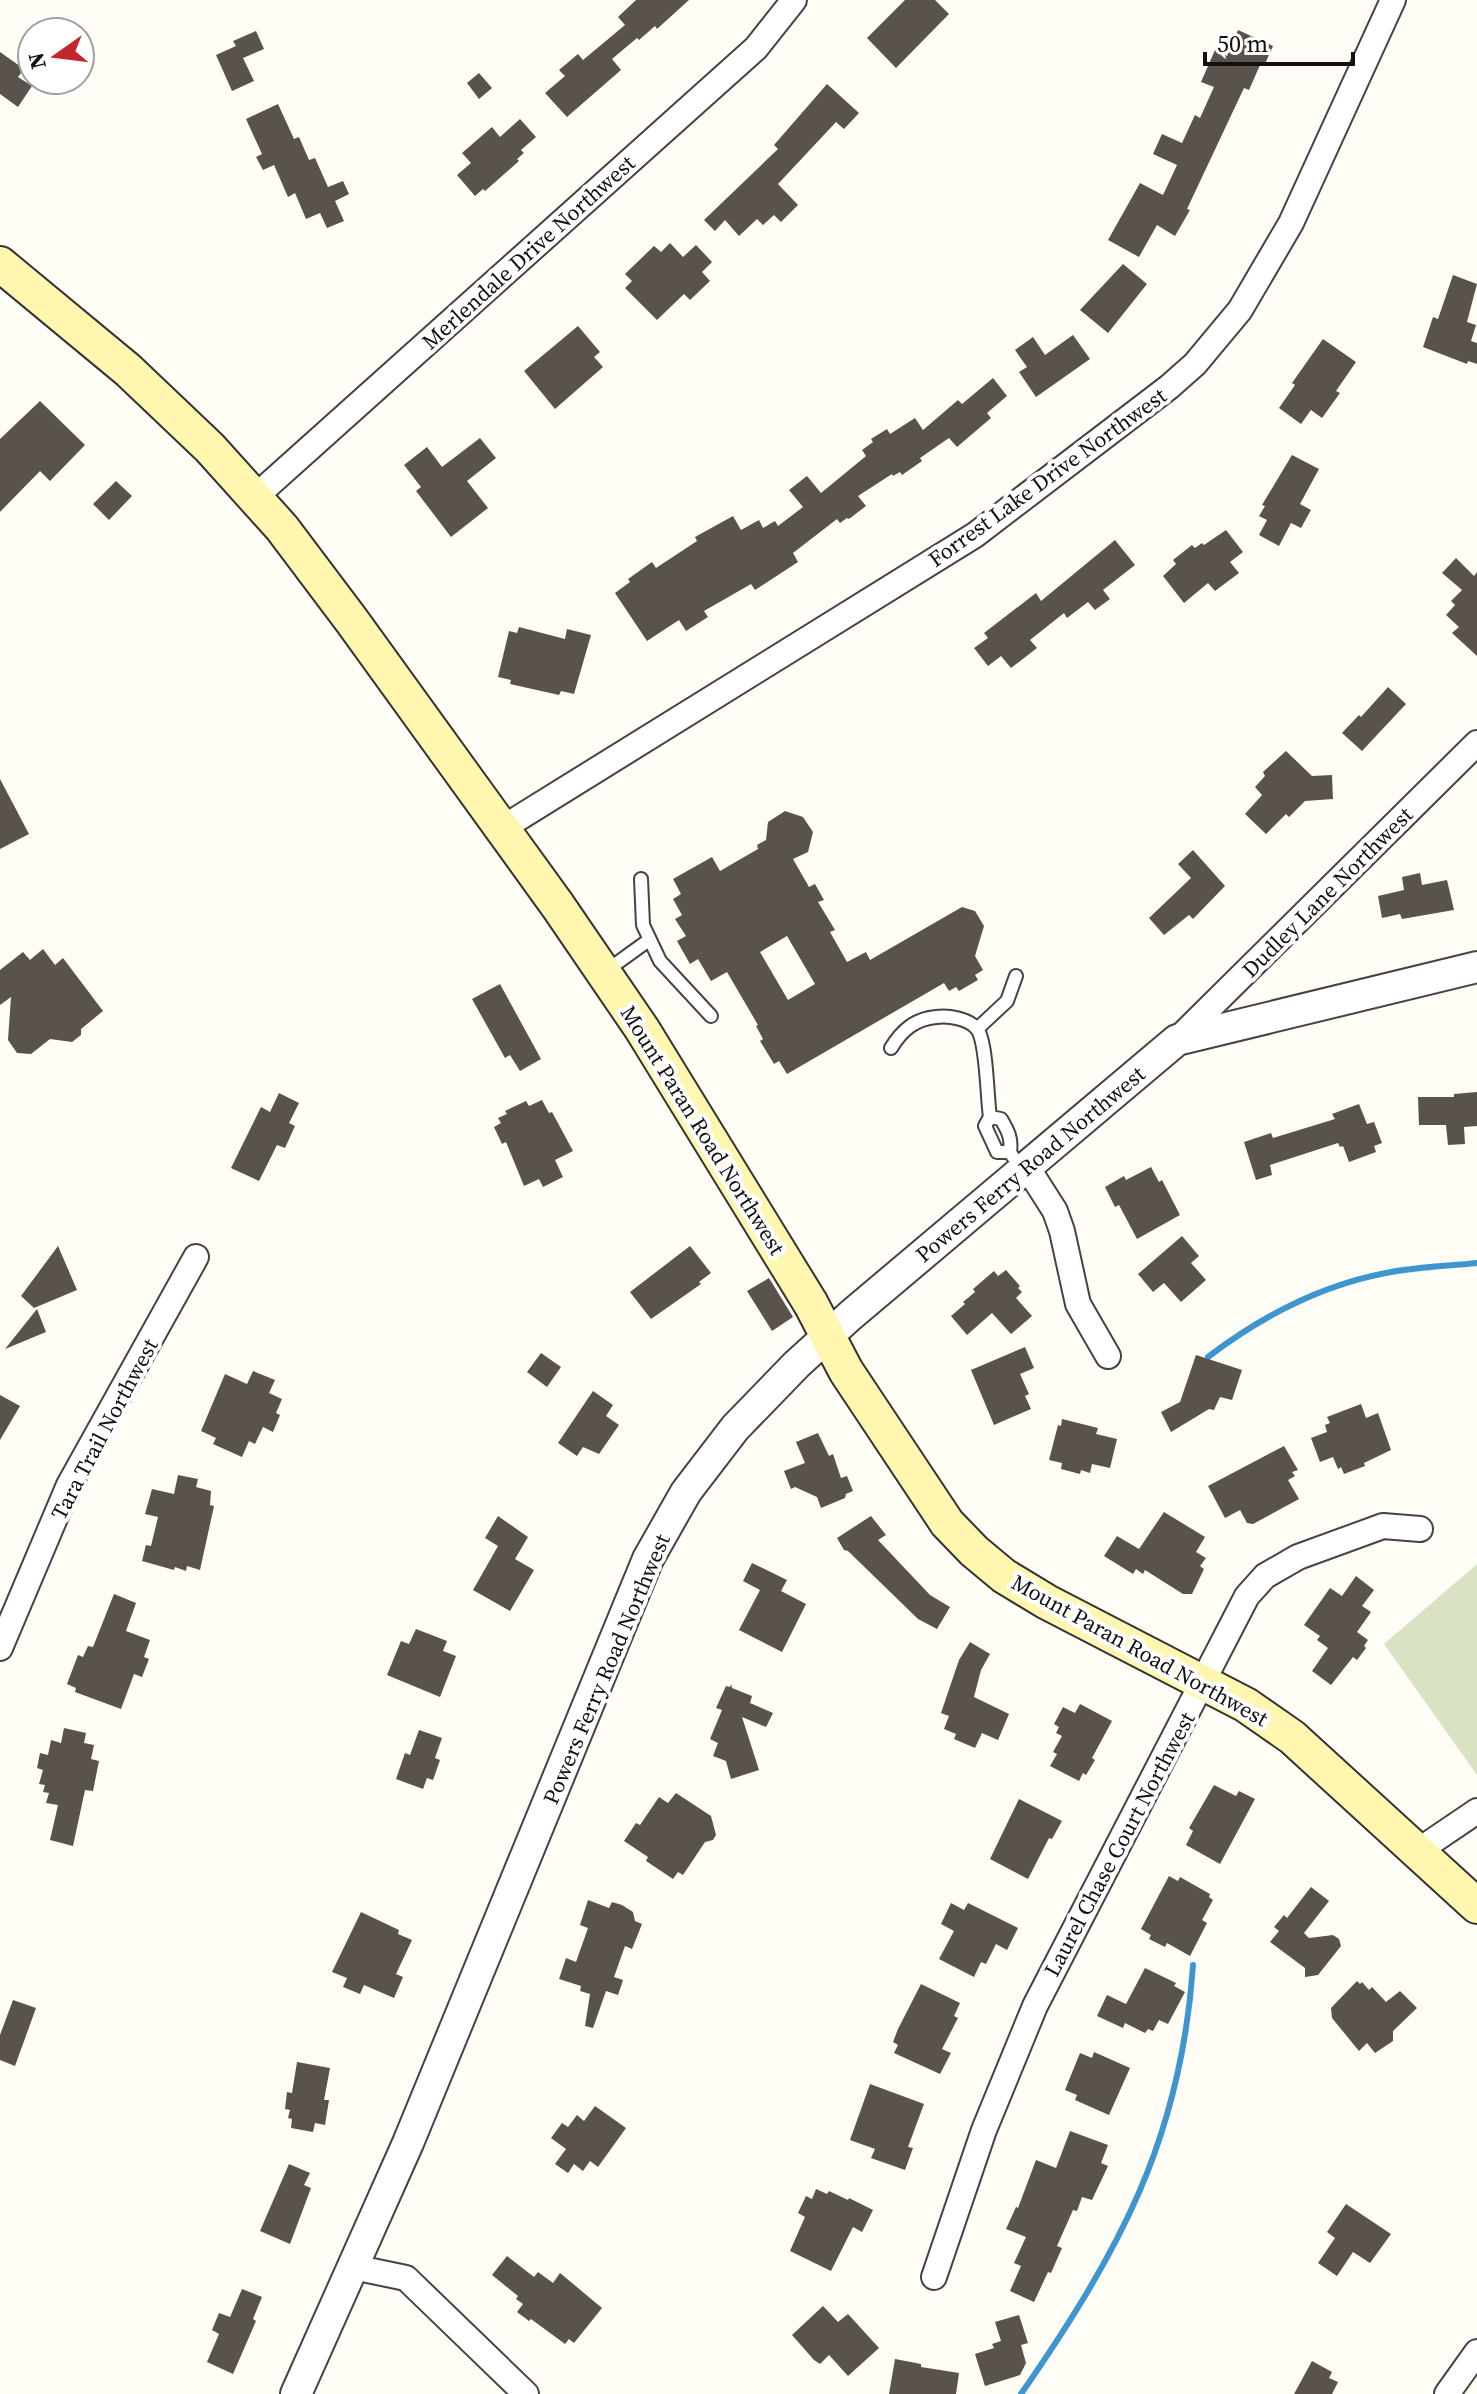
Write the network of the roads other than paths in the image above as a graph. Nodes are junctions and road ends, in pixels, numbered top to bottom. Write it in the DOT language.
graph roads {
  1 [pos="794,0"];
  2 [pos="1393,0"];
  3 [pos="0,264"];
  4 [pos="255,497"];
  5 [pos="1477,743"];
  6 [pos="501,829"];
  7 [pos="641,879"];
  8 [pos="649,940"];
  9 [pos="1477,967"];
  10 [pos="603,973"];
  11 [pos="1016,976"];
  12 [pos="711,1016"];
  13 [pos="977,1029"];
  14 [pos="1177,1040"];
  15 [pos="891,1048"];
  16 [pos="990,1117"];
  17 [pos="1020,1163"];
  18 [pos="196,1257"];
  19 [pos="828,1336"];
  20 [pos="1108,1356"];
  21 [pos="1420,1529"];
  22 [pos="0,1648"];
  23 [pos="1204,1683"];
  24 [pos="1477,1811"];
  25 [pos="1418,1851"];
  26 [pos="1477,1906"];
  27 [pos="353,2267"];
  28 [pos="934,2277"];
  29 [pos="1477,2352"];
  30 [pos="296,2394"];
  31 [pos="526,2394"];
  32 [pos="1447,2394"];
  1 -- 4 [label="street, Merlendale Drive Northwest"];
  2 -- 6 [label="street, Forrest Lake Drive Northwest"];
  3 -- 4 [label="main road, Mount Paran Road Northwest"];
  4 -- 6 [label="main road, Mount Paran Road Northwest"];
  5 -- 14 [label="street, Dudley Lane Northwest"];
  6 -- 10 [label="main road, Mount Paran Road Northwest"];
  7 -- 8 [label="lane"];
  8 -- 10 [label="lane"];
  8 -- 12 [label="lane"];
  9 -- 14 [label="street, Powers Ferry Road Northwest"];
  10 -- 19 [label="main road, Mount Paran Road Northwest"];
  11 -- 13 [label="lane"];
  13 -- 15 [label="lane"];
  13 -- 16 [label="lane"];
  14 -- 17 [label="street, Powers Ferry Road Northwest"];
  16 -- 17 [label="lane"];
  16 -- 17 [label="lane"];
  17 -- 19 [label="street, Powers Ferry Road Northwest"];
  17 -- 20 [label="street"];
  18 -- 22 [label="street, Tara Trail Northwest"];
  19 -- 23 [label="main road, Mount Paran Road Northwest"];
  19 -- 27 [label="street, Powers Ferry Road Northwest"];
  21 -- 23 [label="street, Laurel Chase Court Northwest"];
  23 -- 25 [label="main road, Mount Paran Road Northwest"];
  23 -- 28 [label="street, Laurel Chase Court Northwest"];
  24 -- 25 [label="street"];
  25 -- 26 [label="main road, Mount Paran Road Northwest"];
  27 -- 30 [label="street, Powers Ferry Road Northwest"];
  27 -- 31 [label="street"];
  29 -- 32 [label="street"];
}
